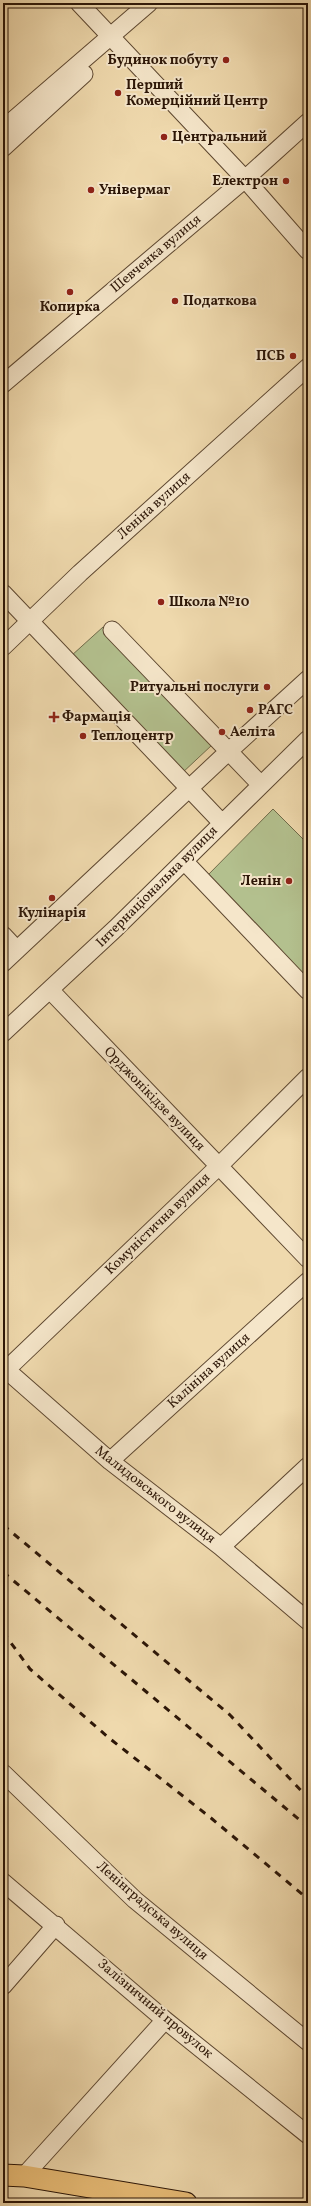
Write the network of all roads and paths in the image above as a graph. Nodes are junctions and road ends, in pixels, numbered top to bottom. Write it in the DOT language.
graph roads {
  1 [pos="79,3"];
  2 [pos="149,3"];
  3 [pos="113,40"];
  4 [pos="308,122"];
  5 [pos="3,129"];
  6 [pos="3,148"];
  7 [pos="245,179"];
  8 [pos="308,251"];
  9 [pos="308,367"];
  10 [pos="3,384"];
  11 [pos="3,593"];
  12 [pos="29,622"];
  13 [pos="112,630"];
  14 [pos="3,647"];
  15 [pos="308,679"];
  16 [pos="308,739"];
  17 [pos="228,751"];
  18 [pos="261,785"];
  19 [pos="190,788"];
  20 [pos="222,823"];
  21 [pos="184,861"];
  22 [pos="3,935"];
  23 [pos="17,950"];
  24 [pos="3,963"];
  25 [pos="50,990"];
  26 [pos="308,991"];
  27 [pos="3,1033"];
  28 [pos="308,1077"];
  29 [pos="219,1166"];
  30 [pos="308,1259"];
  31 [pos="308,1281"];
  32 [pos="5,1369"];
  33 [pos="110,1461"];
  34 [pos="308,1466"];
  35 [pos="221,1547"];
  36 [pos="308,1621"];
  37 [pos="3,1773"];
  38 [pos="3,1882"];
  39 [pos="56,1925"];
  40 [pos="3,1986"];
  41 [pos="165,2020"];
  42 [pos="308,2042"];
  43 [pos="308,2135"];
  44 [pos="3,2175"];
  45 [pos="24,2176"];
  46 [pos="186,2203"];
  1 -- 3 [label="street"];
  2 -- 3 [label="street"];
  3 -- 5 [label="street"];
  3 -- 6 [label="street"];
  3 -- 7 [label="street"];
  4 -- 7 [label="street, Шевченка вулиця"];
  7 -- 8 [label="street"];
  7 -- 10 [label="street, Шевченка вулиця"];
  9 -- 12 [label="street, Леніна вулиця"];
  11 -- 12 [label="street"];
  12 -- 14 [label="street, Леніна вулиця"];
  12 -- 19 [label="street"];
  13 -- 17 [label="street"];
  15 -- 17 [label="street"];
  16 -- 18 [label="street, Інтернаціональна вулиця"];
  17 -- 18 [label="street"];
  17 -- 19 [label="street"];
  18 -- 20 [label="street, Інтернаціональна вулиця"];
  19 -- 20 [label="street"];
  19 -- 23 [label="street"];
  20 -- 21 [label="street, Інтернаціональна вулиця"];
  21 -- 25 [label="street, Інтернаціональна вулиця"];
  21 -- 26 [label="street"];
  22 -- 23 [label="street"];
  23 -- 24 [label="street"];
  25 -- 27 [label="street, Інтернаціональна вулиця"];
  25 -- 29 [label="street, Орджонікідзе вулиця"];
  28 -- 29 [label="street, Комуністична вулиця"];
  29 -- 30 [label="street, Орджонікідзе вулиця"];
  29 -- 32 [label="street, Комуністична вулиця"];
  31 -- 33 [label="street, Калініна вулиця"];
  32 -- 33 [label="street, Малидовського вулиця"];
  33 -- 35 [label="street, Малидовського вулиця"];
  34 -- 35 [label="street"];
  35 -- 36 [label="street, Малидовського вулиця"];
  37 -- 42 [label="street, Ленінградська вулиця"];
  38 -- 39 [label="street, Залізничний провулок"];
  39 -- 40 [label="street"];
  39 -- 41 [label="street, Залізничний провулок"];
  41 -- 43 [label="street, Залізничний провулок"];
  41 -- 45 [label="street"];
  44 -- 45 [label="main road"];
  45 -- 46 [label="main road"];
}
